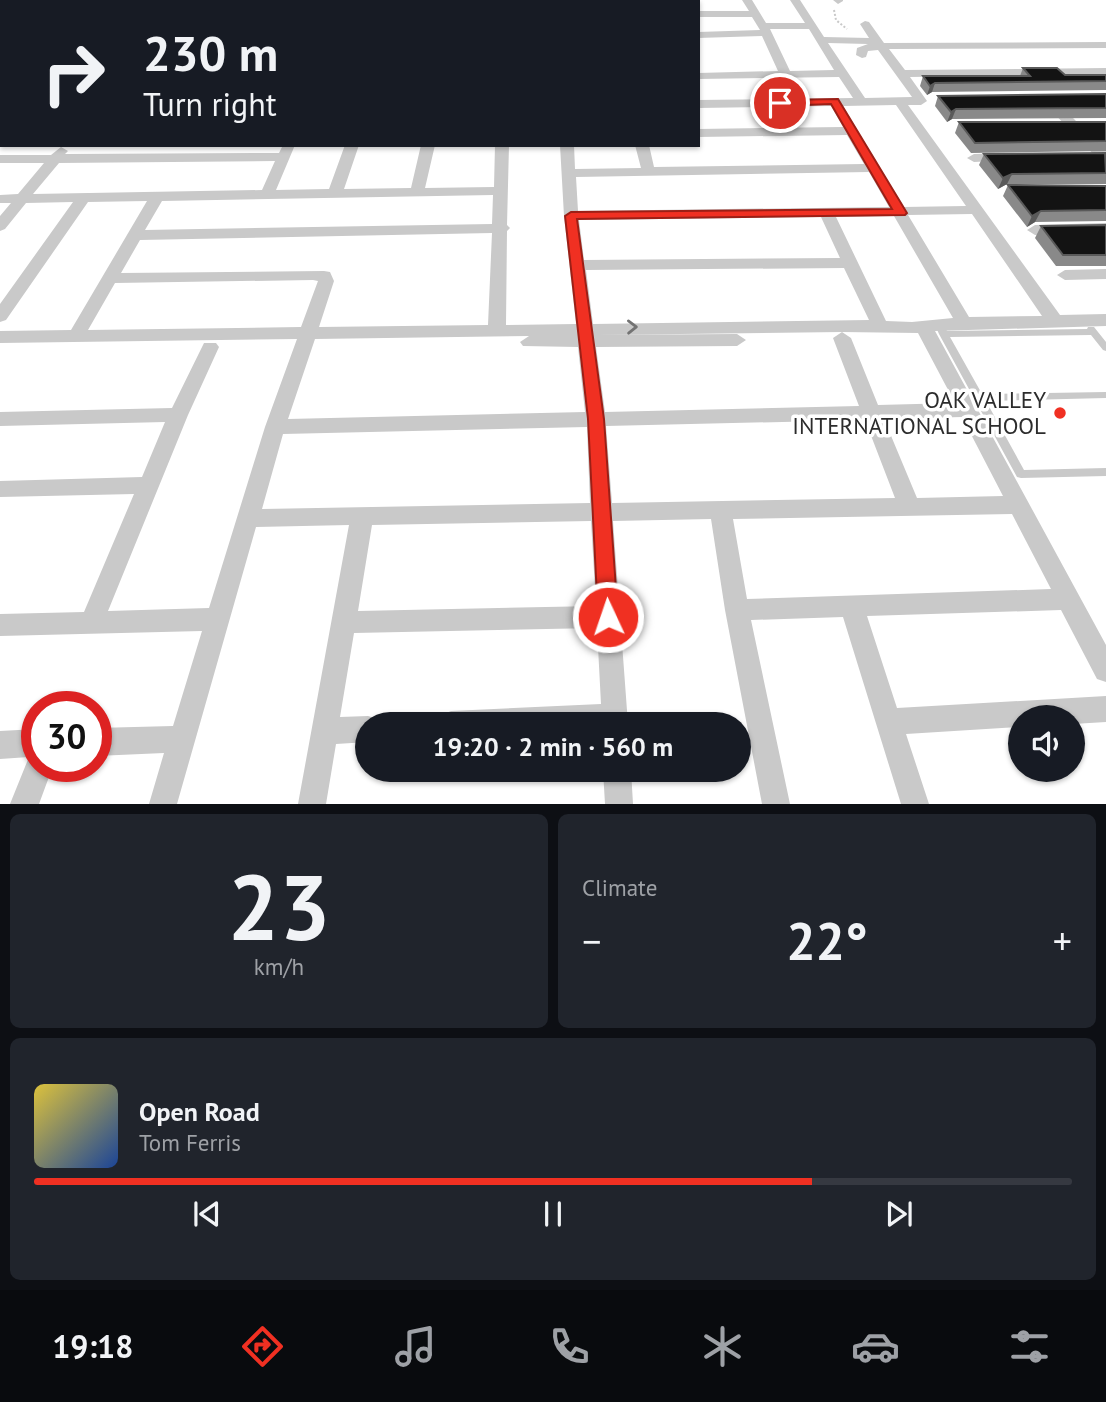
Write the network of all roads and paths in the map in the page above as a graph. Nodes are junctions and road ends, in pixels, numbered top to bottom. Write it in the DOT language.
graph roads {
  1 [pos="747,0"];
  2 [pos="795,0"];
  3 [pos="838,0"];
  4 [pos="700,14"];
  5 [pos="755,14"];
  6 [pos="812,26"];
  7 [pos="765,30"];
  8 [pos="700,34"];
  9 [pos="874,36"];
  10 [pos="821,40"];
  11 [pos="1106,46"];
  12 [pos="828,51"];
  13 [pos="862,55"];
  14 [pos="898,71"];
  15 [pos="1106,71"];
  16 [pos="785,73"];
  17 [pos="843,73"];
  18 [pos="700,76"];
  19 [pos="1070,97"];
  20 [pos="834,101"];
  21 [pos="862,102"];
  22 [pos="899,102"];
  23 [pos="700,104"];
  24 [pos="1066,125"];
  25 [pos="1095,125"];
  26 [pos="852,131"];
  27 [pos="700,133"];
  28 [pos="64,147"];
  29 [pos="351,147"];
  30 [pos="428,147"];
  31 [pos="502,147"];
  32 [pos="567,147"];
  33 [pos="642,147"];
  34 [pos="286,151"];
  35 [pos="1026,157"];
  36 [pos="1078,157"];
  37 [pos="55,158"];
  38 [pos="974,158"];
  39 [pos="1105,158"];
  40 [pos="0,159"];
  41 [pos="872,168"];
  42 [pos="569,173"];
  43 [pos="649,173"];
  44 [pos="501,191"];
  45 [pos="417,192"];
  46 [pos="335,194"];
  47 [pos="267,195"];
  48 [pos="157,197"];
  49 [pos="83,198"];
  50 [pos="0,199"];
  51 [pos="22,199"];
  52 [pos="976,210"];
  53 [pos="900,213"];
  54 [pos="827,214"];
  55 [pos="571,216"];
  56 [pos="0,226"];
  57 [pos="502,228"];
  58 [pos="1106,229"];
  59 [pos="1035,230"];
  60 [pos="136,234"];
  61 [pos="852,263"];
  62 [pos="579,265"];
  63 [pos="1106,274"];
  64 [pos="1065,275"];
  65 [pos="111,278"];
  66 [pos="0,316"];
  67 [pos="1055,321"];
  68 [pos="964,323"];
  69 [pos="1095,324"];
  70 [pos="880,326"];
  71 [pos="930,329"];
  72 [pos="497,330"];
  73 [pos="76,335"];
  74 [pos="588,335"];
  75 [pos="0,337"];
  76 [pos="842,338"];
  77 [pos="306,339"];
  78 [pos="210,347"];
  79 [pos="1106,348"];
  80 [pos="0,349"];
  81 [pos="1106,395"];
  82 [pos="973,404"];
  83 [pos="871,412"];
  84 [pos="178,415"];
  85 [pos="0,419"];
  86 [pos="596,419"];
  87 [pos="275,427"];
  88 [pos="1106,472"];
  89 [pos="149,485"];
  90 [pos="0,489"];
  91 [pos="1017,505"];
  92 [pos="909,506"];
  93 [pos="721,510"];
  94 [pos="602,512"];
  95 [pos="362,516"];
  96 [pos="248,518"];
  97 [pos="1066,599"];
  98 [pos="851,605"];
  99 [pos="737,610"];
  100 [pos="608,617"];
  101 [pos="218,619"];
  102 [pos="344,622"];
  103 [pos="91,623"];
  104 [pos="0,625"];
  105 [pos="1106,670"];
  106 [pos="1106,709"];
  107 [pos="613,712"];
  108 [pos="890,722"];
  109 [pos="355,730"];
  110 [pos="325,731"];
  111 [pos="182,739"];
  112 [pos="112,741"];
  113 [pos="21,743"];
  114 [pos="0,744"];
  115 [pos="33,782"];
  116 [pos="618,782"];
  117 [pos="24,803"];
  118 [pos="163,803"];
  119 [pos="312,803"];
  120 [pos="619,803"];
  121 [pos="776,803"];
  122 [pos="915,803"];
  1 -- 5 [label="street"];
  2 -- 6 [label="street"];
  3 -- 9 [label="path"];
  4 -- 5 [label="street"];
  5 -- 7 [label="street"];
  6 -- 7 [label="street"];
  6 -- 10 [label="street"];
  7 -- 8 [label="street"];
  7 -- 16 [label="street"];
  9 -- 10 [label="street"];
  9 -- 11 [label="street"];
  9 -- 13 [label="street"];
  9 -- 14 [label="street"];
  10 -- 12 [label="street"];
  12 -- 13 [label="street"];
  12 -- 17 [label="street"];
  13 -- 14 [label="street"];
  14 -- 15 [label="street"];
  14 -- 22 [label="street"];
  16 -- 17 [label="street"];
  16 -- 18 [label="street"];
  17 -- 21 [label="street"];
  19 -- 24 [label="street"];
  20 -- 21 [label="street"];
  20 -- 23 [label="street"];
  20 -- 26 [label="street"];
  21 -- 22 [label="street"];
  22 -- 52 [label="street"];
  24 -- 25 [label="street"];
  24 -- 39 [label="street"];
  26 -- 27 [label="street"];
  26 -- 41 [label="street"];
  28 -- 37 [label="street"];
  29 -- 46 [label="street"];
  30 -- 45 [label="street"];
  31 -- 44 [label="street"];
  32 -- 42 [label="street"];
  33 -- 43 [label="street"];
  34 -- 37 [label="street"];
  34 -- 47 [label="street"];
  35 -- 38 [label="street"];
  36 -- 39 [label="street"];
  37 -- 40 [label="street"];
  37 -- 51 [label="street"];
  41 -- 43 [label="street"];
  41 -- 53 [label="street"];
  42 -- 43 [label="street"];
  42 -- 55 [label="street"];
  44 -- 45 [label="street"];
  44 -- 57 [label="street"];
  45 -- 46 [label="street"];
  46 -- 47 [label="street"];
  47 -- 48 [label="street"];
  48 -- 49 [label="street"];
  48 -- 60 [label="street"];
  49 -- 51 [label="street"];
  49 -- 66 [label="street"];
  50 -- 51 [label="street"];
  51 -- 56 [label="street"];
  52 -- 53 [label="street"];
  52 -- 67 [label="street"];
  53 -- 54 [label="street"];
  53 -- 68 [label="street"];
  54 -- 55 [label="street"];
  54 -- 61 [label="street"];
  55 -- 62 [label="street"];
  57 -- 60 [label="street"];
  57 -- 72 [label="street"];
  58 -- 59 [label="street"];
  60 -- 65 [label="street"];
  61 -- 62 [label="street"];
  61 -- 70 [label="street"];
  62 -- 74 [label="street"];
  63 -- 64 [label="street"];
  65 -- 73 [label="street"];
  65 -- 77 [label="street"];
  67 -- 68 [label="street"];
  67 -- 69 [label="street"];
  68 -- 71 [label="street"];
  69 -- 71 [label="lane"];
  69 -- 79 [label="lane"];
  70 -- 71 [label="street"];
  74 -- 70 [label="street, one-way"];
  71 -- 76 [label="street"];
  71 -- 82 [label="street"];
  72 -- 74 [label="street"];
  72 -- 77 [label="street"];
  73 -- 75 [label="street"];
  73 -- 77 [label="street"];
  74 -- 76 [label="street"];
  74 -- 77 [label="street"];
  74 -- 86 [label="street"];
  76 -- 83 [label="street"];
  77 -- 78 [label="street"];
  77 -- 87 [label="street"];
  78 -- 80 [label="street"];
  78 -- 84 [label="street"];
  81 -- 82 [label="lane"];
  82 -- 83 [label="street"];
  82 -- 88 [label="lane"];
  82 -- 91 [label="street"];
  83 -- 86 [label="street"];
  83 -- 92 [label="street"];
  84 -- 85 [label="street"];
  84 -- 89 [label="street"];
  86 -- 87 [label="street"];
  86 -- 94 [label="street"];
  87 -- 96 [label="street"];
  89 -- 90 [label="street"];
  89 -- 103 [label="street"];
  91 -- 92 [label="street"];
  91 -- 97 [label="street"];
  92 -- 93 [label="street"];
  93 -- 94 [label="street"];
  93 -- 99 [label="street"];
  94 -- 95 [label="street"];
  94 -- 100 [label="street"];
  95 -- 96 [label="street"];
  95 -- 102 [label="street"];
  96 -- 101 [label="street"];
  97 -- 98 [label="street"];
  97 -- 105 [label="street"];
  98 -- 99 [label="street"];
  98 -- 108 [label="street"];
  99 -- 121 [label="street"];
  100 -- 102 [label="street"];
  100 -- 107 [label="street"];
  101 -- 103 [label="street"];
  101 -- 111 [label="street"];
  102 -- 110 [label="street"];
  103 -- 104 [label="street"];
  106 -- 108 [label="street"];
  108 -- 122 [label="street"];
  109 -- 110 [label="street"];
  110 -- 119 [label="street"];
  111 -- 112 [label="street"];
  111 -- 118 [label="street"];
  113 -- 114 [label="street"];
  115 -- 117 [label="street"];
  116 -- 120 [label="street"];
}
